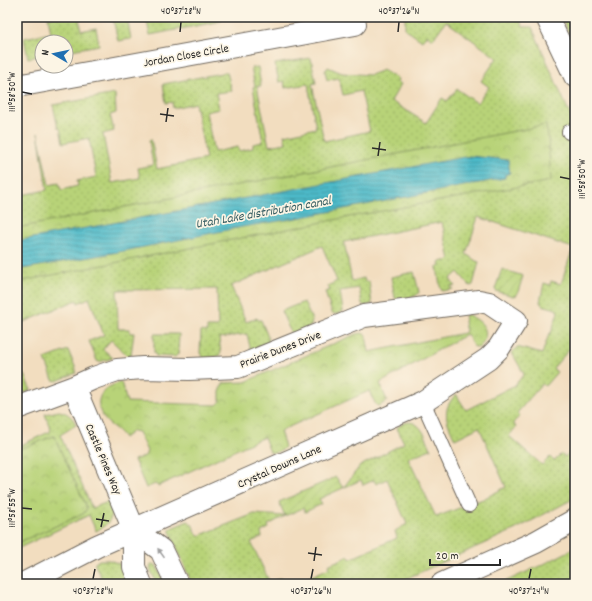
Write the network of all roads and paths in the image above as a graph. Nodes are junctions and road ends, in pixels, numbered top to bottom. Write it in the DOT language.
graph roads {
  1 [pos="547,17"];
  2 [pos="355,24"];
  3 [pos="575,76"];
  4 [pos="17,86"];
  5 [pos="516,321"];
  6 [pos="74,387"];
  7 [pos="423,402"];
  8 [pos="17,408"];
  9 [pos="469,505"];
  10 [pos="575,520"];
  11 [pos="134,530"];
  12 [pos="23,584"];
  13 [pos="141,584"];
  14 [pos="177,584"];
  15 [pos="442,584"];
  1 -- 3 [label="street"];
  2 -- 4 [label="street, Jordan Close Circle"];
  5 -- 6 [label="street, Prairie Dunes Drive"];
  5 -- 7 [label="street, Crystal Downs Lane"];
  6 -- 8 [label="street, Prairie Dunes Drive"];
  6 -- 11 [label="street, Castle Pines Way"];
  7 -- 9 [label="lane"];
  7 -- 11 [label="street, Crystal Downs Lane"];
  10 -- 15 [label="street"];
  11 -- 12 [label="street, Crystal Downs Lane"];
  11 -- 13 [label="street, Castle Pines Way"];
  14 -- 11 [label="street, one-way"];
}
